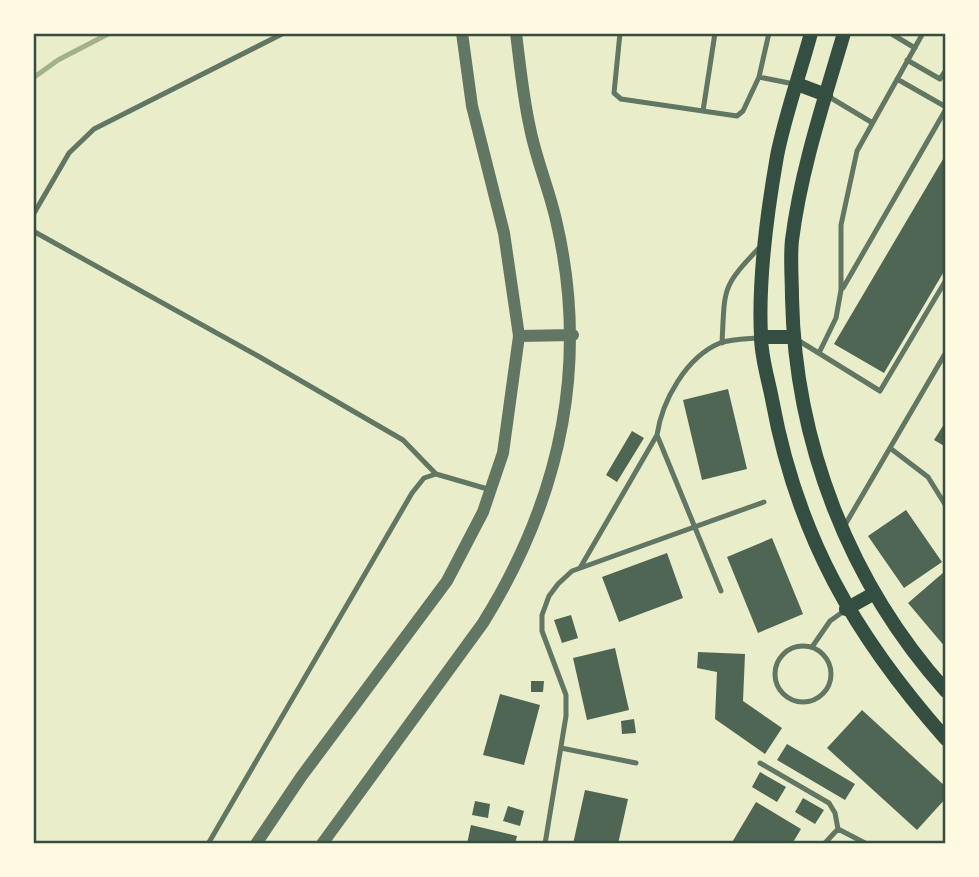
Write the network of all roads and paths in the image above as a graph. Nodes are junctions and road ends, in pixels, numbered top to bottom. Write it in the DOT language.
graph roads {
  1 [pos="284,33"];
  2 [pos="462,33"];
  3 [pos="516,33"];
  4 [pos="620,33"];
  5 [pos="715,33"];
  6 [pos="769,33"];
  7 [pos="811,33"];
  8 [pos="844,33"];
  9 [pos="890,33"];
  10 [pos="923,33"];
  11 [pos="915,48"];
  12 [pos="907,60"];
  13 [pos="946,70"];
  14 [pos="759,77"];
  15 [pos="897,79"];
  16 [pos="797,84"];
  17 [pos="826,94"];
  18 [pos="946,108"];
  19 [pos="703,111"];
  20 [pos="871,122"];
  21 [pos="33,215"];
  22 [pos="33,231"];
  23 [pos="767,240"];
  24 [pos="946,280"];
  25 [pos="841,290"];
  26 [pos="573,335"];
  27 [pos="519,336"];
  28 [pos="761,337"];
  29 [pos="793,337"];
  30 [pos="722,342"];
  31 [pos="946,352"];
  32 [pos="819,353"];
  33 [pos="657,435"];
  34 [pos="890,447"];
  35 [pos="436,474"];
  36 [pos="491,490"];
  37 [pos="764,502"];
  38 [pos="946,506"];
  39 [pos="695,527"];
  40 [pos="842,529"];
  41 [pos="580,568"];
  42 [pos="721,591"];
  43 [pos="873,594"];
  44 [pos="846,609"];
  45 [pos="812,647"];
  46 [pos="946,691"];
  47 [pos="946,739"];
  48 [pos="561,748"];
  49 [pos="636,763"];
  50 [pos="760,763"];
  51 [pos="838,829"];
  52 [pos="208,844"];
  53 [pos="256,844"];
  54 [pos="322,844"];
  55 [pos="545,844"];
  56 [pos="824,844"];
  57 [pos="867,844"];
  1 -- 21 [label="lane"];
  2 -- 27 [label="street"];
  3 -- 26 [label="street"];
  4 -- 19 [label="lane"];
  5 -- 19 [label="lane"];
  6 -- 14 [label="lane"];
  7 -- 16 [label="main road"];
  8 -- 17 [label="main road"];
  9 -- 11 [label="lane"];
  10 -- 11 [label="lane"];
  11 -- 12 [label="lane"];
  12 -- 13 [label="lane"];
  12 -- 15 [label="lane"];
  14 -- 16 [label="lane"];
  14 -- 19 [label="lane"];
  15 -- 18 [label="lane"];
  15 -- 20 [label="lane"];
  16 -- 17 [label="main road"];
  16 -- 23 [label="main road"];
  17 -- 20 [label="lane"];
  17 -- 29 [label="main road"];
  18 -- 25 [label="lane"];
  20 -- 25 [label="lane"];
  22 -- 35 [label="lane"];
  23 -- 28 [label="main road"];
  23 -- 30 [label="lane"];
  24 -- 32 [label="lane"];
  25 -- 32 [label="lane"];
  26 -- 27 [label="street"];
  26 -- 54 [label="street"];
  27 -- 36 [label="street"];
  28 -- 29 [label="main road"];
  28 -- 30 [label="lane"];
  28 -- 44 [label="main road"];
  29 -- 32 [label="lane"];
  29 -- 40 [label="main road"];
  30 -- 33 [label="lane"];
  31 -- 34 [label="lane"];
  33 -- 39 [label="lane"];
  33 -- 41 [label="lane"];
  34 -- 38 [label="lane"];
  34 -- 40 [label="lane"];
  35 -- 36 [label="lane"];
  35 -- 52 [label="lane"];
  36 -- 53 [label="street"];
  37 -- 39 [label="lane"];
  39 -- 41 [label="lane"];
  39 -- 42 [label="lane"];
  40 -- 43 [label="main road"];
  41 -- 48 [label="lane"];
  43 -- 44 [label="main road"];
  43 -- 46 [label="main road"];
  44 -- 45 [label="lane"];
  44 -- 47 [label="main road"];
  45 -- 45 [label="lane"];
  48 -- 49 [label="lane"];
  48 -- 55 [label="lane"];
  50 -- 51 [label="lane"];
  51 -- 56 [label="lane"];
  51 -- 57 [label="lane"];
}
